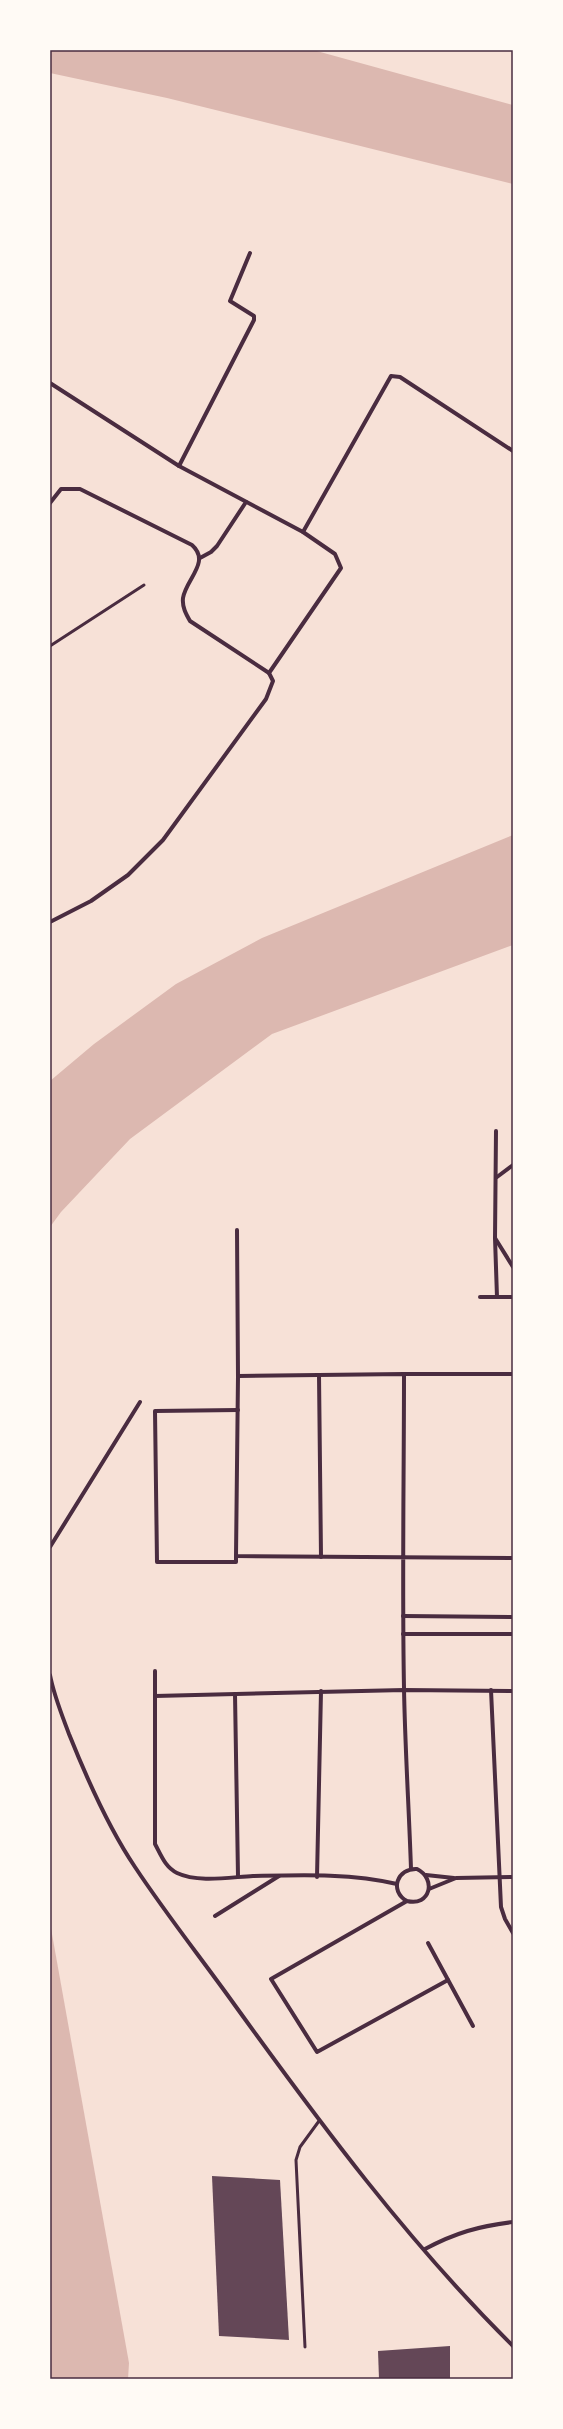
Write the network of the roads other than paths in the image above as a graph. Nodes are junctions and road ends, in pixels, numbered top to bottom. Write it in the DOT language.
graph roads {
  1 [pos="250,252"];
  2 [pos="50,383"];
  3 [pos="513,451"];
  4 [pos="179,466"];
  5 [pos="50,502"];
  6 [pos="246,502"];
  7 [pos="304,532"];
  8 [pos="200,558"];
  9 [pos="144,584"];
  10 [pos="50,646"];
  11 [pos="269,673"];
  12 [pos="50,922"];
  13 [pos="496,1131"];
  14 [pos="513,1165"];
  15 [pos="497,1177"];
  16 [pos="237,1230"];
  17 [pos="495,1238"];
  18 [pos="513,1267"];
  19 [pos="480,1297"];
  20 [pos="497,1297"];
  21 [pos="513,1297"];
  22 [pos="404,1374"];
  23 [pos="513,1374"];
  24 [pos="319,1375"];
  25 [pos="238,1376"];
  26 [pos="140,1402"];
  27 [pos="238,1410"];
  28 [pos="50,1547"];
  29 [pos="236,1556"];
  30 [pos="321,1557"];
  31 [pos="513,1558"];
  32 [pos="404,1559"];
  33 [pos="403,1616"];
  34 [pos="513,1617"];
  35 [pos="403,1634"];
  36 [pos="513,1634"];
  37 [pos="155,1671"];
  38 [pos="50,1675"];
  39 [pos="404,1690"];
  40 [pos="491,1690"];
  41 [pos="321,1691"];
  42 [pos="513,1691"];
  43 [pos="235,1694"];
  44 [pos="155,1696"];
  45 [pos="412,1869"];
  46 [pos="426,1875"];
  47 [pos="238,1876"];
  48 [pos="279,1876"];
  49 [pos="317,1877"];
  50 [pos="499,1877"];
  51 [pos="513,1877"];
  52 [pos="456,1878"];
  53 [pos="397,1884"];
  54 [pos="429,1889"];
  55 [pos="407,1901"];
  56 [pos="215,1916"];
  57 [pos="513,1933"];
  58 [pos="428,1944"];
  59 [pos="448,1980"];
  60 [pos="473,2026"];
  61 [pos="319,2121"];
  62 [pos="513,2222"];
  63 [pos="425,2249"];
  64 [pos="513,2346"];
  65 [pos="305,2347"];
  1 -- 4 [label="street"];
  2 -- 4 [label="street"];
  3 -- 7 [label="street"];
  4 -- 6 [label="street"];
  5 -- 8 [label="street"];
  6 -- 7 [label="street"];
  6 -- 8 [label="street"];
  7 -- 11 [label="street"];
  8 -- 11 [label="street"];
  9 -- 10 [label="lane"];
  11 -- 12 [label="street"];
  13 -- 15 [label="street"];
  14 -- 15 [label="street"];
  15 -- 17 [label="street"];
  16 -- 25 [label="street"];
  17 -- 18 [label="street"];
  17 -- 20 [label="street"];
  19 -- 20 [label="street"];
  20 -- 21 [label="street"];
  22 -- 23 [label="street"];
  22 -- 24 [label="street"];
  22 -- 32 [label="street"];
  24 -- 25 [label="street"];
  24 -- 30 [label="street"];
  25 -- 27 [label="street"];
  26 -- 28 [label="street"];
  27 -- 29 [label="street"];
  27 -- 29 [label="street"];
  29 -- 30 [label="street"];
  30 -- 32 [label="street"];
  31 -- 32 [label="street"];
  32 -- 33 [label="street"];
  33 -- 34 [label="street"];
  33 -- 35 [label="street"];
  35 -- 36 [label="street"];
  35 -- 39 [label="street"];
  37 -- 44 [label="street"];
  38 -- 61 [label="street"];
  39 -- 40 [label="street"];
  39 -- 41 [label="street"];
  39 -- 45 [label="street"];
  40 -- 42 [label="street"];
  40 -- 50 [label="street"];
  41 -- 43 [label="street"];
  41 -- 49 [label="street"];
  43 -- 44 [label="street"];
  43 -- 47 [label="street"];
  44 -- 47 [label="street"];
  45 -- 46 [label="street"];
  45 -- 53 [label="street"];
  46 -- 52 [label="street"];
  46 -- 54 [label="street"];
  47 -- 48 [label="street"];
  48 -- 49 [label="street"];
  48 -- 56 [label="street"];
  49 -- 53 [label="street"];
  50 -- 51 [label="street"];
  50 -- 52 [label="street"];
  50 -- 57 [label="street"];
  52 -- 54 [label="street"];
  53 -- 55 [label="street"];
  54 -- 55 [label="street"];
  55 -- 59 [label="street"];
  58 -- 59 [label="street"];
  59 -- 60 [label="street"];
  61 -- 63 [label="street"];
  61 -- 65 [label="lane"];
  62 -- 63 [label="street"];
  63 -- 64 [label="street"];
}
